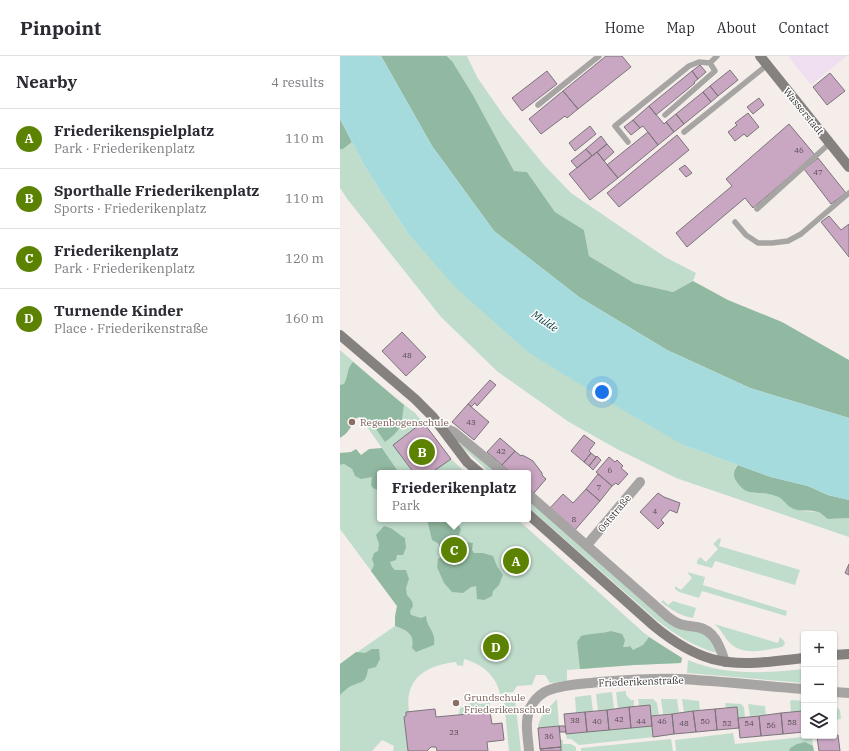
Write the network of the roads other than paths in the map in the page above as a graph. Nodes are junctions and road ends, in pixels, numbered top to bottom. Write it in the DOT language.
graph roads {
  1 [pos="599,56"];
  2 [pos="717,56"];
  3 [pos="760,56"];
  4 [pos="710,63"];
  5 [pos="767,65"];
  6 [pos="538,105"];
  7 [pos="665,115"];
  8 [pos="684,132"];
  9 [pos="628,142"];
  10 [pos="830,143"];
  11 [pos="849,167"];
  12 [pos="849,193"];
  13 [pos="758,209"];
  14 [pos="735,222"];
  15 [pos="340,335"];
  16 [pos="440,426"];
  17 [pos="476,470"];
  18 [pos="500,470"];
  19 [pos="640,482"];
  20 [pos="531,497"];
  21 [pos="531,517"];
  22 [pos="587,545"];
  23 [pos="849,654"];
  24 [pos="837,655"];
  25 [pos="801,658"];
  26 [pos="725,662"];
  27 [pos="801,689"];
  28 [pos="837,692"];
  29 [pos="849,693"];
  30 [pos="529,751"];
  1 -- 6 [label="lane"];
  2 -- 4 [label="lane"];
  3 -- 5 [label="main road, Wasserstadt"];
  4 -- 7 [label="lane"];
  4 -- 9 [label="lane"];
  5 -- 8 [label="lane"];
  5 -- 10 [label="main road, Wasserstadt"];
  10 -- 11 [label="main road, Wasserstadt"];
  10 -- 13 [label="lane"];
  12 -- 14 [label="lane"];
  15 -- 16 [label="main road"];
  16 -- 17 [label="main road"];
  16 -- 18 [label="street"];
  19 -- 22 [label="street, Oststraße"];
  20 -- 22 [label="street"];
  21 -- 26 [label="main road"];
  22 -- 26 [label="street"];
  23 -- 24 [label="main road"];
  25 -- 26 [label="main road"];
  27 -- 30 [label="street, Friederikenstraße"];
  28 -- 29 [label="street"];
}
